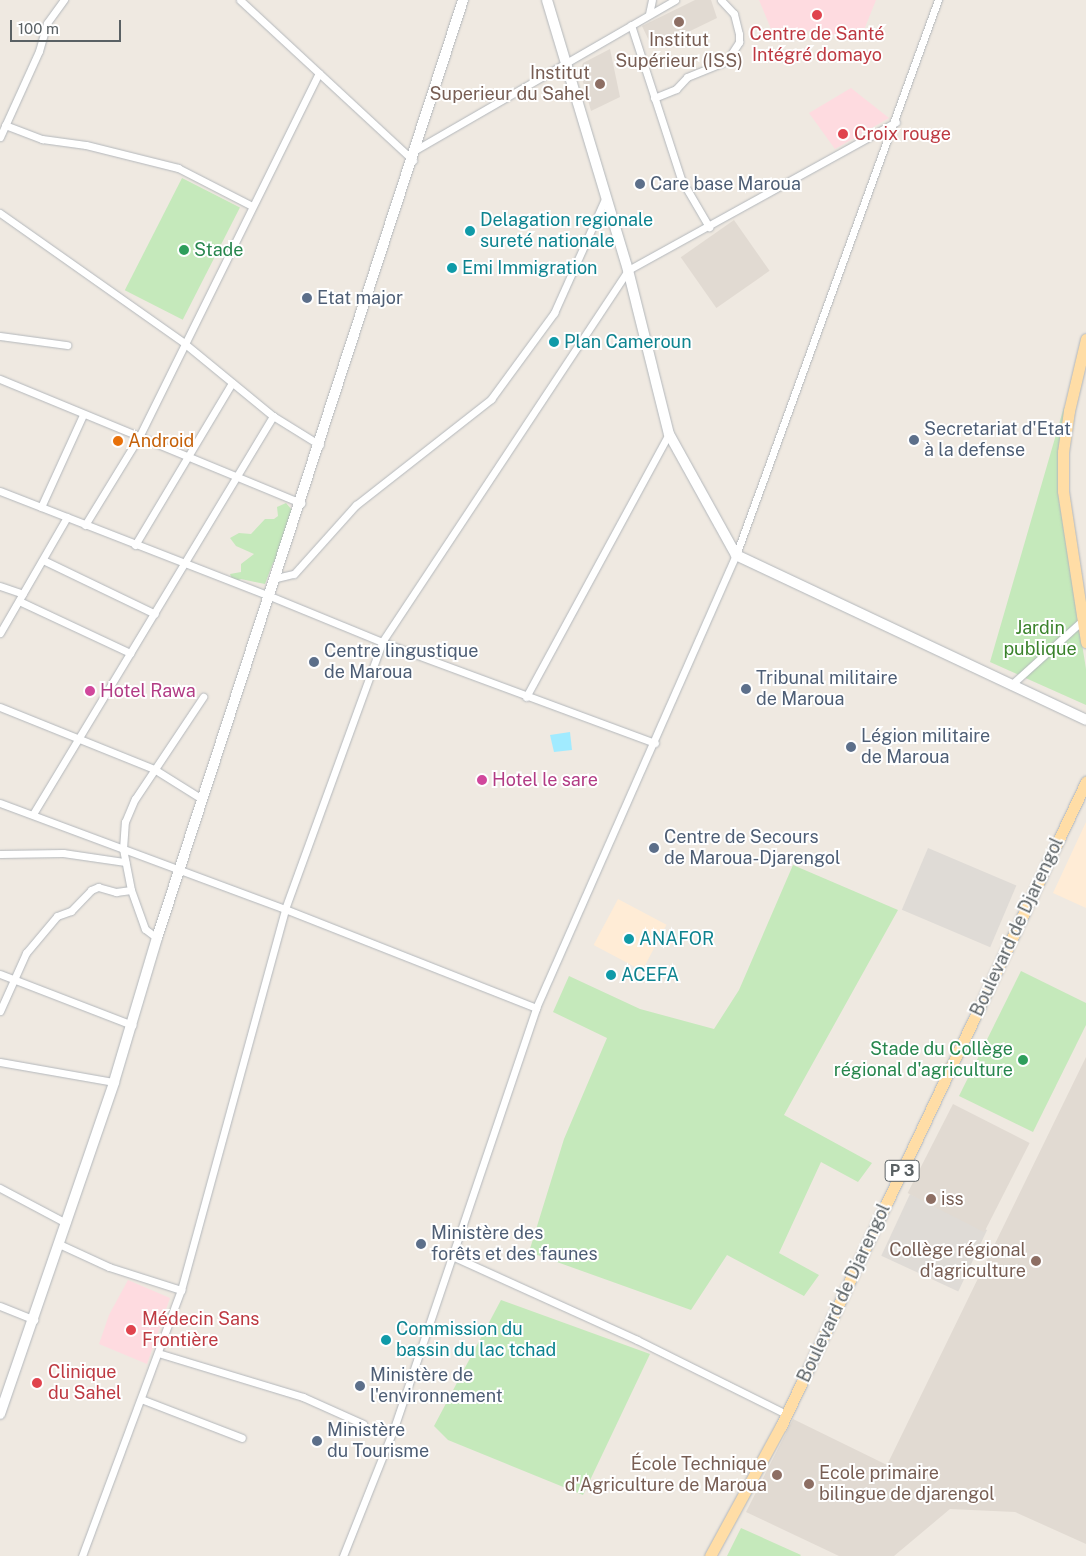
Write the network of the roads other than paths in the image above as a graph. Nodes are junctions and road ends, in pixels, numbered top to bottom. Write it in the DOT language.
graph roads {
  1 [pos="64,0"];
  2 [pos="240,0"];
  3 [pos="463,0"];
  4 [pos="547,0"];
  5 [pos="652,0"];
  6 [pos="675,0"];
  7 [pos="721,0"];
  8 [pos="938,0"];
  9 [pos="649,14"];
  10 [pos="631,25"];
  11 [pos="567,61"];
  12 [pos="319,73"];
  13 [pos="654,98"];
  14 [pos="896,122"];
  15 [pos="6,125"];
  16 [pos="0,137"];
  17 [pos="417,149"];
  18 [pos="413,160"];
  19 [pos="606,196"];
  20 [pos="252,206"];
  21 [pos="0,213"];
  22 [pos="709,227"];
  23 [pos="628,270"];
  24 [pos="0,336"];
  25 [pos="1086,339"];
  26 [pos="184,343"];
  27 [pos="67,345"];
  28 [pos="0,379"];
  29 [pos="232,383"];
  30 [pos="83,415"];
  31 [pos="273,416"];
  32 [pos="669,434"];
  33 [pos="139,437"];
  34 [pos="320,445"];
  35 [pos="188,458"];
  36 [pos="235,476"];
  37 [pos="0,491"];
  38 [pos="301,504"];
  39 [pos="41,507"];
  40 [pos="67,518"];
  41 [pos="85,525"];
  42 [pos="135,545"];
  43 [pos="736,555"];
  44 [pos="43,560"];
  45 [pos="185,565"];
  46 [pos="276,578"];
  47 [pos="0,586"];
  48 [pos="270,596"];
  49 [pos="21,598"];
  50 [pos="154,614"];
  51 [pos="1085,617"];
  52 [pos="0,633"];
  53 [pos="382,642"];
  54 [pos="1086,642"];
  55 [pos="130,653"];
  56 [pos="1011,685"];
  57 [pos="203,697"];
  58 [pos="526,698"];
  59 [pos="0,707"];
  60 [pos="1086,720"];
  61 [pos="78,738"];
  62 [pos="656,743"];
  63 [pos="154,769"];
  64 [pos="1086,782"];
  65 [pos="202,799"];
  66 [pos="0,803"];
  67 [pos="33,814"];
  68 [pos="123,849"];
  69 [pos="0,854"];
  70 [pos="125,862"];
  71 [pos="179,871"];
  72 [pos="131,890"];
  73 [pos="285,909"];
  74 [pos="157,938"];
  75 [pos="0,974"];
  76 [pos="13,979"];
  77 [pos="536,1008"];
  78 [pos="0,1011"];
  79 [pos="132,1025"];
  80 [pos="0,1062"];
  81 [pos="114,1082"];
  82 [pos="0,1188"];
  83 [pos="66,1223"];
  84 [pos="59,1244"];
  85 [pos="452,1256"];
  86 [pos="181,1290"];
  87 [pos="0,1306"];
  88 [pos="34,1320"];
  89 [pos="158,1353"];
  90 [pos="141,1399"];
  91 [pos="0,1414"];
  92 [pos="786,1414"];
  93 [pos="363,1424"];
  94 [pos="242,1438"];
  95 [pos="82,1556"];
  96 [pos="343,1556"];
  97 [pos="710,1556"];
  1 -- 15 [label="street"];
  2 -- 12 [label="street"];
  3 -- 17 [label="street"];
  4 -- 11 [label="street"];
  5 -- 9 [label="street"];
  6 -- 9 [label="street"];
  7 -- 13 [label="street"];
  8 -- 14 [label="street"];
  9 -- 10 [label="street"];
  10 -- 11 [label="street"];
  10 -- 13 [label="street"];
  11 -- 17 [label="street"];
  11 -- 19 [label="street"];
  12 -- 18 [label="street"];
  12 -- 20 [label="street"];
  13 -- 22 [label="street"];
  14 -- 22 [label="street"];
  14 -- 43 [label="street"];
  15 -- 16 [label="street"];
  15 -- 20 [label="street"];
  17 -- 18 [label="street"];
  18 -- 34 [label="street"];
  19 -- 23 [label="street"];
  19 -- 46 [label="street"];
  20 -- 26 [label="street"];
  21 -- 26 [label="street"];
  22 -- 23 [label="street"];
  23 -- 32 [label="street"];
  23 -- 53 [label="street"];
  24 -- 27 [label="street"];
  25 -- 51 [label="main road"];
  26 -- 29 [label="street"];
  26 -- 33 [label="street"];
  28 -- 30 [label="street"];
  29 -- 31 [label="street"];
  29 -- 35 [label="street"];
  30 -- 33 [label="street"];
  30 -- 39 [label="street"];
  31 -- 34 [label="street"];
  31 -- 36 [label="street"];
  32 -- 43 [label="street"];
  32 -- 58 [label="street"];
  33 -- 35 [label="street"];
  33 -- 41 [label="street"];
  34 -- 38 [label="street"];
  35 -- 36 [label="street"];
  35 -- 42 [label="street"];
  36 -- 38 [label="street"];
  36 -- 45 [label="street"];
  37 -- 39 [label="street"];
  38 -- 46 [label="street"];
  39 -- 40 [label="street"];
  40 -- 41 [label="street"];
  40 -- 44 [label="street"];
  41 -- 42 [label="street"];
  42 -- 45 [label="street"];
  43 -- 56 [label="street"];
  43 -- 62 [label="street"];
  44 -- 49 [label="street"];
  44 -- 50 [label="street"];
  45 -- 48 [label="street"];
  45 -- 50 [label="street"];
  46 -- 48 [label="street"];
  47 -- 49 [label="street"];
  48 -- 53 [label="street"];
  48 -- 65 [label="street"];
  49 -- 52 [label="street"];
  49 -- 55 [label="street"];
  50 -- 55 [label="street"];
  51 -- 54 [label="main road"];
  51 -- 56 [label="street"];
  53 -- 58 [label="street"];
  53 -- 73 [label="street"];
  55 -- 61 [label="street"];
  56 -- 60 [label="street"];
  57 -- 63 [label="street"];
  58 -- 62 [label="street"];
  59 -- 61 [label="street"];
  61 -- 63 [label="street"];
  61 -- 67 [label="street"];
  62 -- 77 [label="street"];
  63 -- 65 [label="street"];
  63 -- 68 [label="street"];
  64 -- 92 [label="main road, Boulevard de Djarengol / P 3"];
  65 -- 71 [label="street"];
  66 -- 67 [label="street"];
  67 -- 68 [label="street"];
  68 -- 70 [label="street"];
  68 -- 71 [label="street"];
  69 -- 70 [label="street"];
  70 -- 72 [label="street"];
  71 -- 73 [label="street"];
  71 -- 74 [label="street"];
  72 -- 74 [label="street"];
  72 -- 76 [label="street"];
  73 -- 77 [label="street"];
  73 -- 86 [label="street"];
  74 -- 79 [label="street"];
  75 -- 76 [label="street"];
  76 -- 78 [label="street"];
  76 -- 79 [label="street"];
  77 -- 85 [label="street"];
  79 -- 81 [label="street"];
  80 -- 81 [label="street"];
  81 -- 83 [label="street"];
  82 -- 83 [label="street"];
  83 -- 84 [label="street"];
  84 -- 86 [label="street"];
  84 -- 88 [label="street"];
  85 -- 92 [label="street"];
  85 -- 96 [label="street"];
  86 -- 89 [label="street"];
  87 -- 88 [label="street"];
  88 -- 91 [label="street"];
  89 -- 90 [label="street"];
  89 -- 93 [label="street"];
  90 -- 94 [label="street"];
  90 -- 95 [label="street"];
  92 -- 97 [label="main road, Boulevard de Djarengol / P 3"];
}
